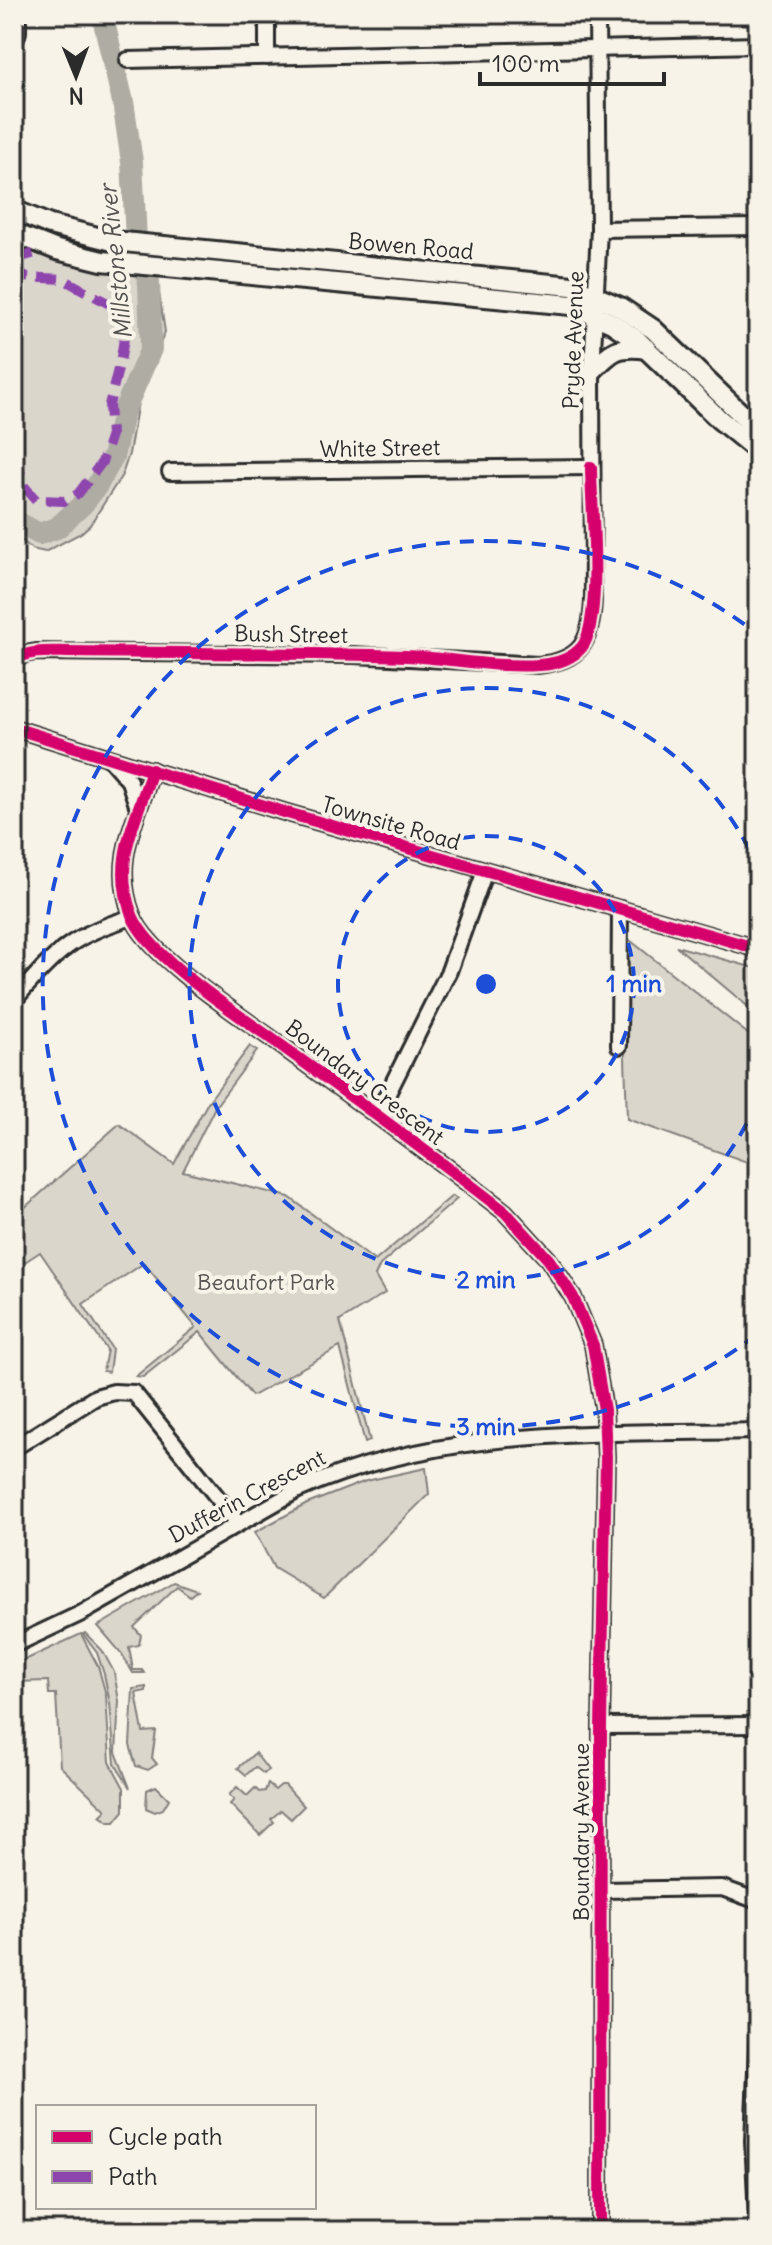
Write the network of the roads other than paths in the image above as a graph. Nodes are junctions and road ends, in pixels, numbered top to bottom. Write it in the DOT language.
graph roads {
  1 [pos="14,14"];
  2 [pos="267,14"];
  3 [pos="597,14"];
  4 [pos="14,44"];
  5 [pos="758,45"];
  6 [pos="597,49"];
  7 [pos="267,57"];
  8 [pos="128,60"];
  9 [pos="14,210"];
  10 [pos="758,227"];
  11 [pos="599,229"];
  12 [pos="14,233"];
  13 [pos="597,296"];
  14 [pos="595,315"];
  15 [pos="647,349"];
  16 [pos="592,371"];
  17 [pos="758,430"];
  18 [pos="758,451"];
  19 [pos="591,467"];
  20 [pos="170,472"];
  21 [pos="567,659"];
  22 [pos="14,660"];
  23 [pos="14,728"];
  24 [pos="107,756"];
  25 [pos="152,770"];
  26 [pos="138,809"];
  27 [pos="485,871"];
  28 [pos="620,909"];
  29 [pos="133,917"];
  30 [pos="758,949"];
  31 [pos="14,1000"];
  32 [pos="619,1046"];
  33 [pos="377,1115"];
  34 [pos="758,1431"];
  35 [pos="605,1433"];
  36 [pos="14,1448"];
  37 [pos="237,1522"];
  38 [pos="14,1645"];
  39 [pos="758,1725"];
  40 [pos="601,1726"];
  41 [pos="601,1890"];
  42 [pos="758,1901"];
  43 [pos="758,2027"];
  44 [pos="756,2141"];
  45 [pos="600,2231"];
  46 [pos="758,2231"];
  1 -- 4 [label="street"];
  2 -- 7 [label="street"];
  3 -- 6 [label="street, Pryde Avenue"];
  5 -- 6 [label="street"];
  6 -- 7 [label="street"];
  6 -- 11 [label="street, Pryde Avenue"];
  7 -- 8 [label="street"];
  9 -- 13 [label="main road, Bowen Road"];
  10 -- 11 [label="street"];
  11 -- 13 [label="street, Pryde Avenue"];
  12 -- 14 [label="main road, Bowen Road"];
  13 -- 14 [label="street, Pryde Avenue"];
  13 -- 17 [label="main road, Bowen Road"];
  14 -- 15 [label="main road, Bowen Road"];
  14 -- 16 [label="street, Pryde Avenue"];
  15 -- 16 [label="main road"];
  15 -- 18 [label="main road, Bowen Road"];
  16 -- 19 [label="street, Pryde Avenue"];
  19 -- 20 [label="street, White Street"];
  19 -- 21 [label="street, Pryde Avenue"];
  21 -- 22 [label="street, Bush Street"];
  23 -- 24 [label="street, Townsite Road"];
  24 -- 25 [label="street, Townsite Road"];
  24 -- 26 [label="street"];
  25 -- 26 [label="street, Boundary Crescent"];
  25 -- 27 [label="street, Townsite Road"];
  26 -- 29 [label="street, Boundary Crescent"];
  27 -- 28 [label="street, Townsite Road"];
  27 -- 33 [label="street"];
  28 -- 30 [label="street, Townsite Road"];
  28 -- 32 [label="street"];
  29 -- 31 [label="street"];
  29 -- 33 [label="street, Boundary Crescent"];
  33 -- 35 [label="street, Boundary Crescent"];
  34 -- 35 [label="street, Dufferin Crescent"];
  35 -- 37 [label="street, Dufferin Crescent"];
  35 -- 40 [label="street, Boundary Avenue"];
  36 -- 37 [label="street"];
  37 -- 38 [label="street, Dufferin Crescent"];
  39 -- 40 [label="street"];
  40 -- 41 [label="street, Boundary Avenue"];
  41 -- 42 [label="street"];
  41 -- 45 [label="street, Boundary Avenue"];
  43 -- 44 [label="street"];
  44 -- 46 [label="street"];
}
